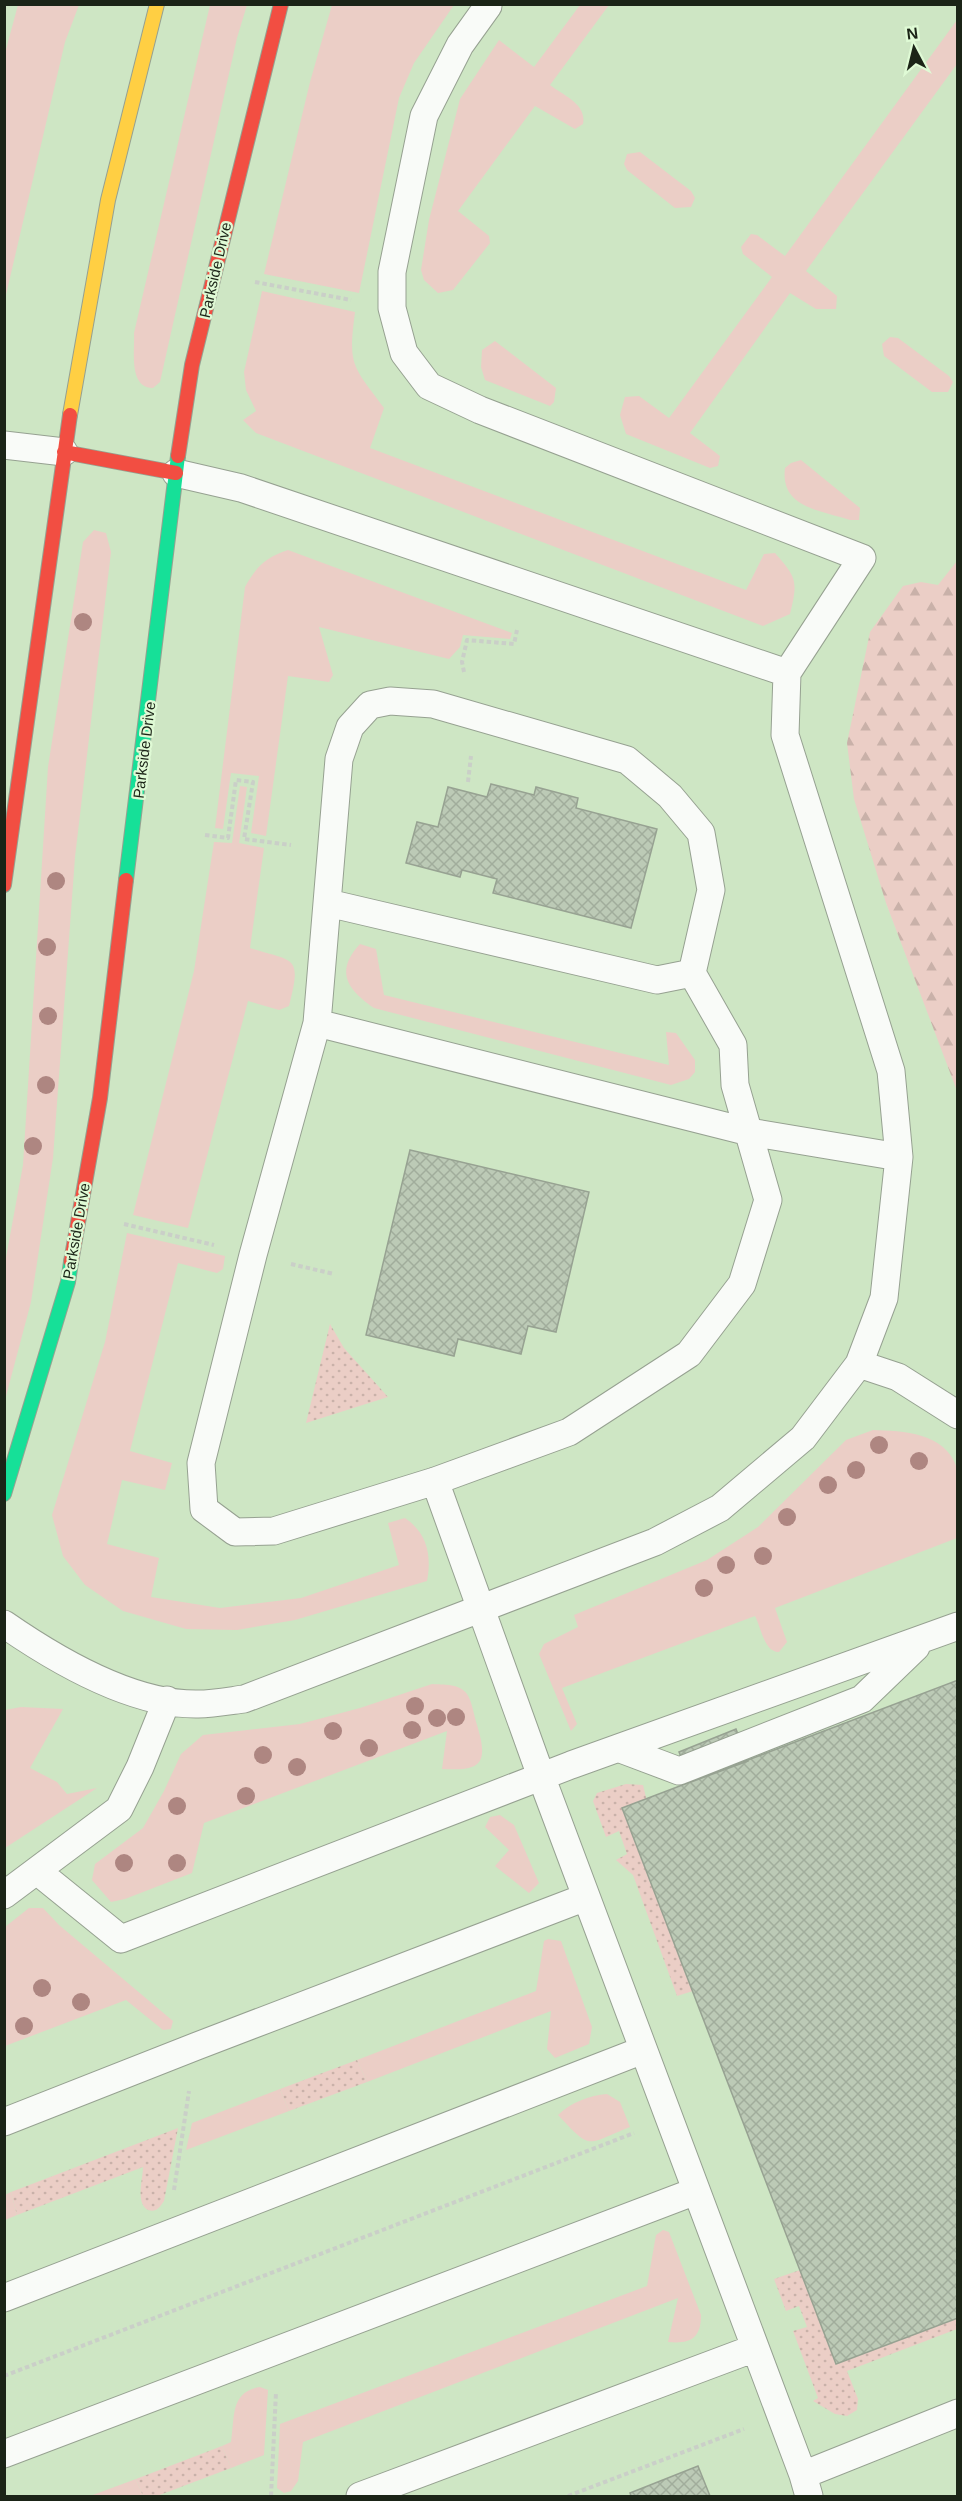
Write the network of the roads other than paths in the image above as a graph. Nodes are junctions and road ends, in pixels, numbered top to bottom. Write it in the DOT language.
graph roads {
  1 [pos="157,4"];
  2 [pos="281,4"];
  3 [pos="488,6"];
  4 [pos="4,445"];
  5 [pos="64,452"];
  6 [pos="176,473"];
  7 [pos="787,674"];
  8 [pos="4,885"];
  9 [pos="328,903"];
  10 [pos="692,973"];
  11 [pos="317,1023"];
  12 [pos="749,1132"];
  13 [pos="899,1157"];
  14 [pos="859,1364"];
  15 [pos="957,1415"];
  16 [pos="435,1480"];
  17 [pos="4,1494"];
  18 [pos="479,1610"];
  19 [pos="4,1624"];
  20 [pos="957,1626"];
  21 [pos="923,1640"];
  22 [pos="167,1700"];
  23 [pos="618,1748"];
  24 [pos="541,1776"];
  25 [pos="37,1871"];
  26 [pos="4,1895"];
  27 [pos="586,1897"];
  28 [pos="643,2050"];
  29 [pos="4,2122"];
  30 [pos="696,2191"];
  31 [pos="4,2298"];
  32 [pos="755,2348"];
  33 [pos="957,2414"];
  34 [pos="4,2454"];
  35 [pos="806,2486"];
  36 [pos="360,2496"];
  1 -- 5 [label="street"];
  2 -- 6 [label="street, Parkside Drive"];
  3 -- 7 [label="lane"];
  4 -- 5 [label="lane"];
  5 -- 6 [label="street"];
  5 -- 8 [label="street"];
  6 -- 7 [label="lane"];
  6 -- 17 [label="street, Parkside Drive"];
  7 -- 13 [label="lane"];
  9 -- 10 [label="lane"];
  9 -- 10 [label="lane"];
  9 -- 11 [label="lane"];
  10 -- 12 [label="lane"];
  11 -- 12 [label="lane"];
  11 -- 16 [label="lane"];
  12 -- 13 [label="lane"];
  12 -- 16 [label="lane"];
  13 -- 14 [label="lane"];
  14 -- 15 [label="lane"];
  14 -- 18 [label="lane"];
  16 -- 18 [label="lane"];
  18 -- 22 [label="lane"];
  18 -- 24 [label="lane"];
  19 -- 22 [label="lane"];
  20 -- 21 [label="lane"];
  21 -- 23 [label="lane"];
  21 -- 23 [label="lane"];
  22 -- 25 [label="lane"];
  23 -- 24 [label="lane"];
  24 -- 25 [label="lane"];
  24 -- 27 [label="lane"];
  25 -- 26 [label="lane"];
  27 -- 28 [label="lane"];
  27 -- 29 [label="lane"];
  28 -- 30 [label="lane"];
  28 -- 31 [label="lane"];
  30 -- 32 [label="lane"];
  30 -- 34 [label="lane"];
  32 -- 35 [label="lane"];
  32 -- 36 [label="lane"];
  33 -- 35 [label="lane"];
}
